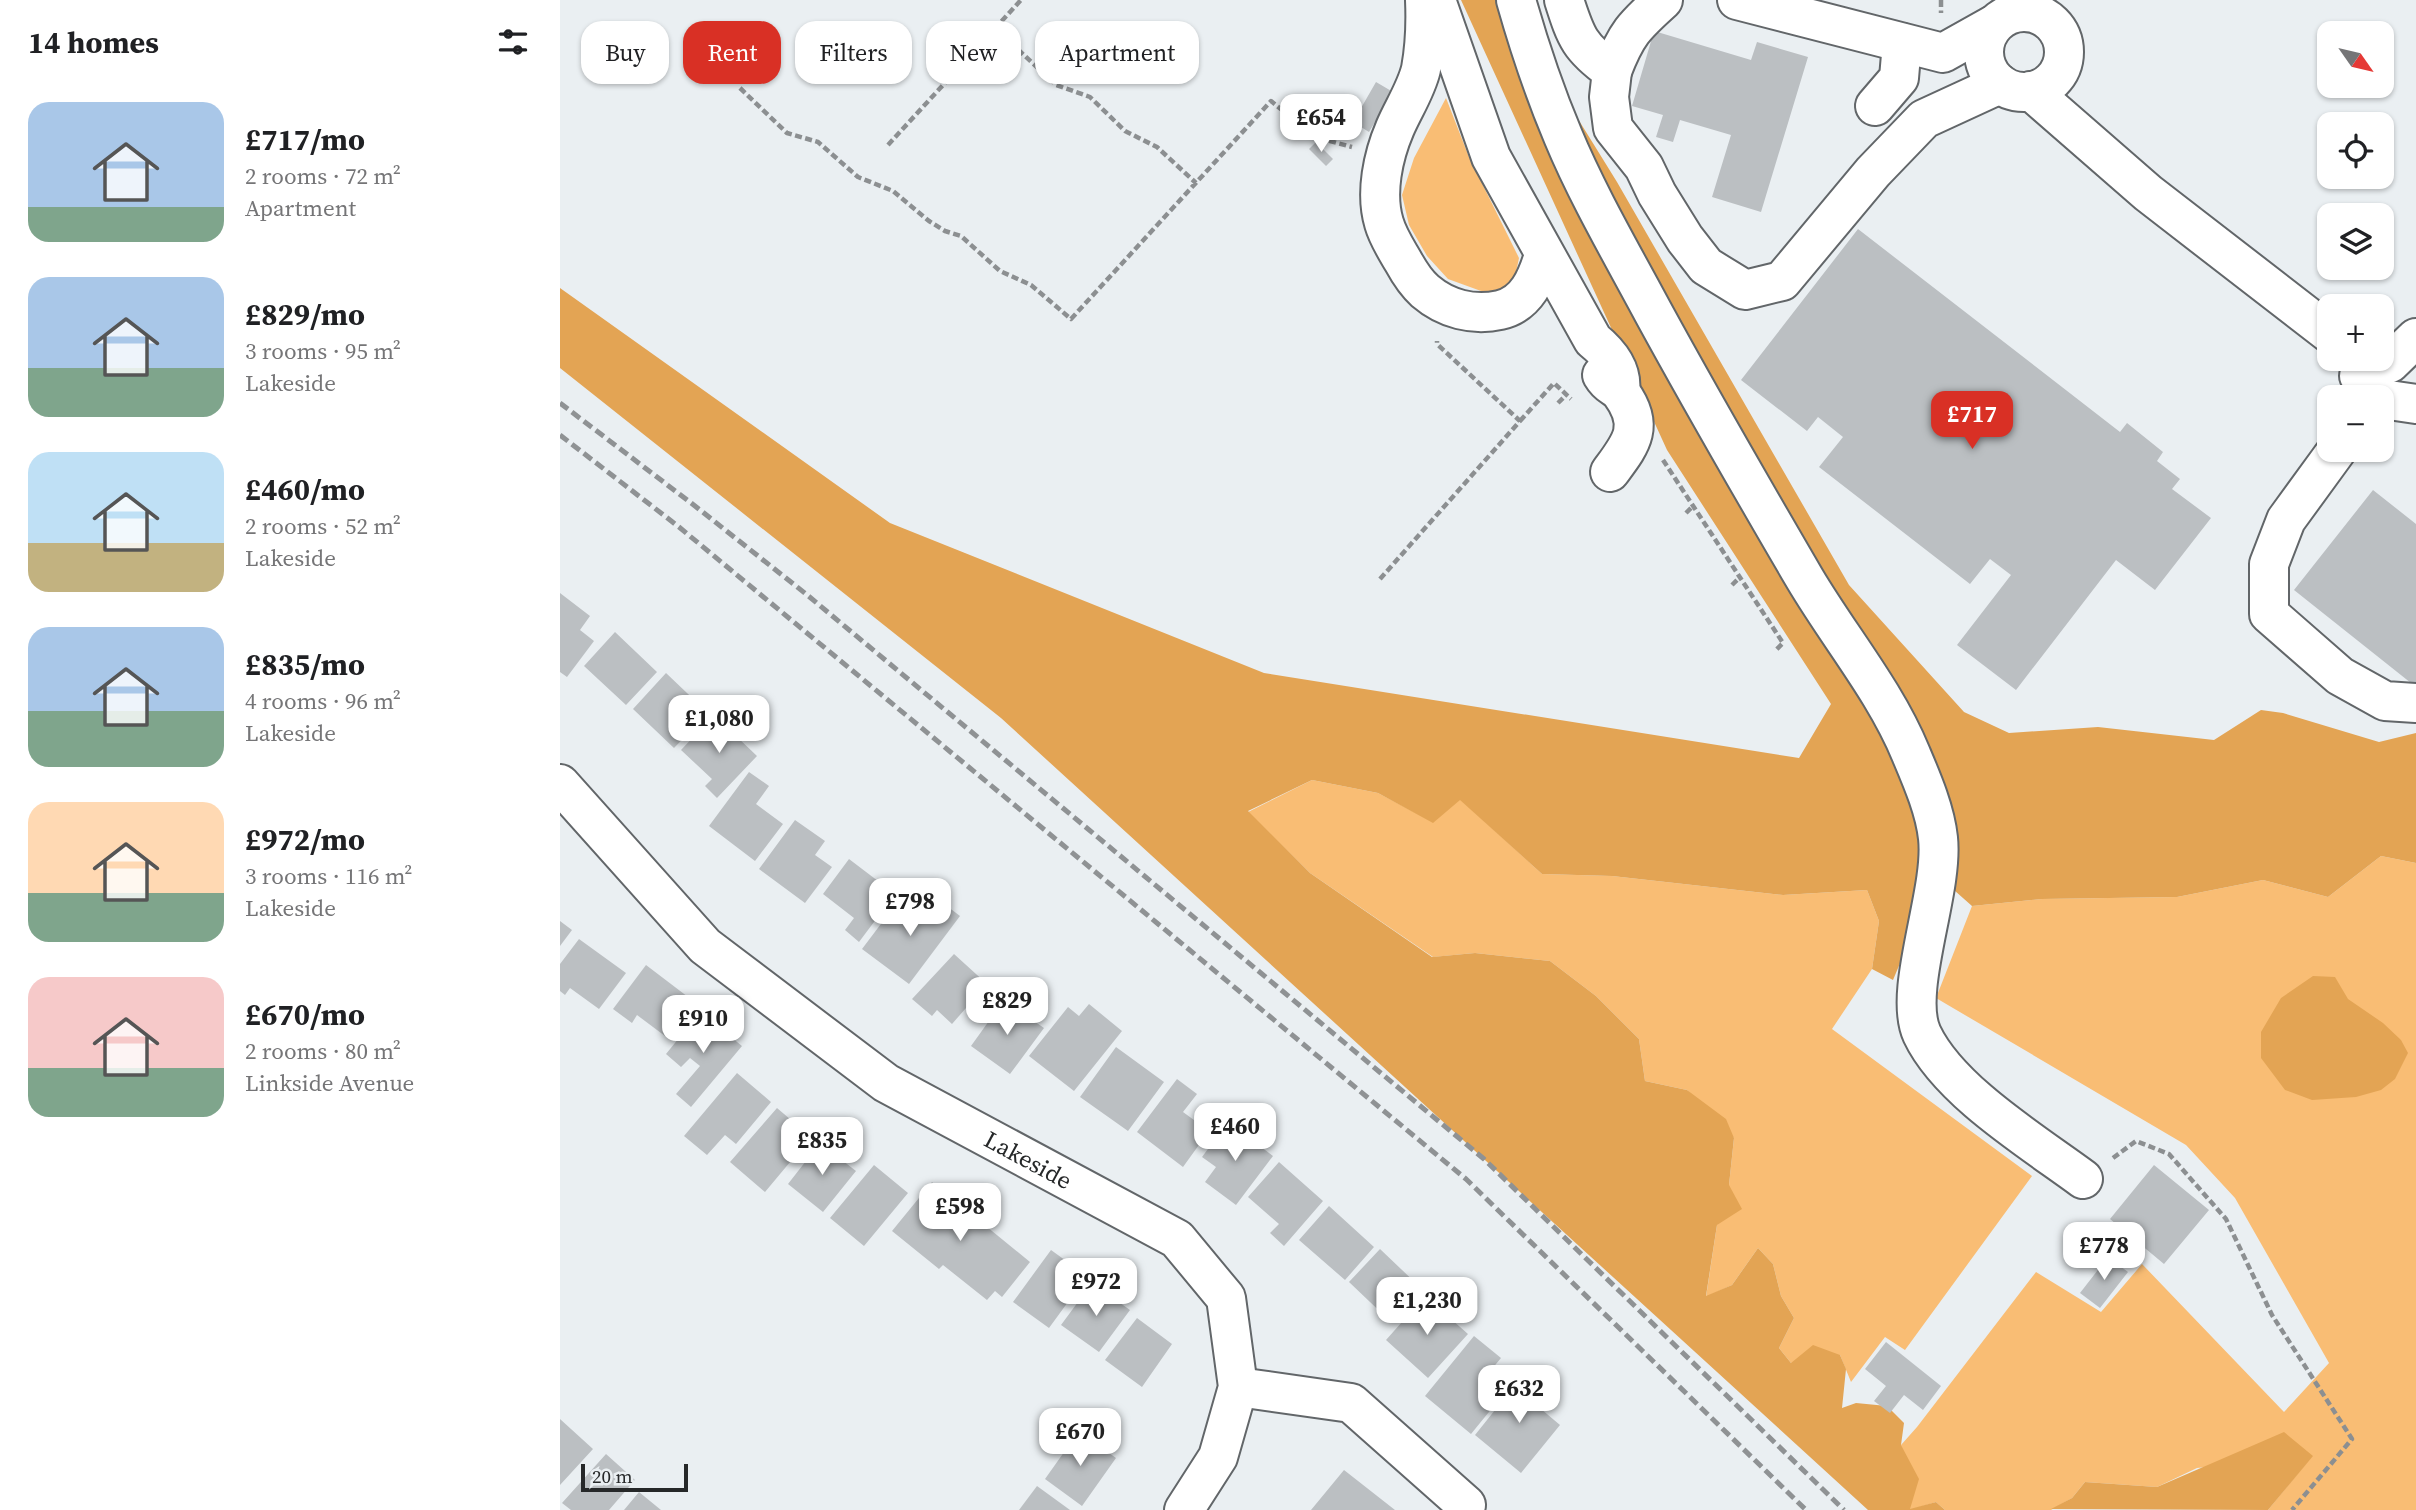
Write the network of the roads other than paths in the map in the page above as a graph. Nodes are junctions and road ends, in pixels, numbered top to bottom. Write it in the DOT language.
graph roads {
  1 [pos="1425,0"];
  2 [pos="1436,0"];
  3 [pos="1516,0"];
  4 [pos="1564,0"];
  5 [pos="1663,0"];
  6 [pos="1737,0"];
  7 [pos="2027,12"];
  8 [pos="1902,43"];
  9 [pos="1612,71"];
  10 [pos="2028,85"];
  11 [pos="1887,127"];
  12 [pos="1544,255"];
  13 [pos="2317,324"];
  14 [pos="2416,338"];
  15 [pos="2366,385"];
  16 [pos="2394,397"];
  17 [pos="2416,404"];
  18 [pos="2328,462"];
  19 [pos="1610,472"];
  20 [pos="2416,703"];
  21 [pos="560,784"];
  22 [pos="2083,1179"];
  23 [pos="1238,1387"];
  24 [pos="1466,1505"];
  25 [pos="1184,1510"];
  1 -- 12 [label="street"];
  2 -- 12 [label="street"];
  3 -- 22 [label="street"];
  4 -- 9 [label="street"];
  5 -- 9 [label="street"];
  6 -- 8 [label="street"];
  7 -- 8 [label="street"];
  7 -- 10 [label="street"];
  7 -- 10 [label="street"];
  8 -- 11 [label="street"];
  9 -- 11 [label="street"];
  10 -- 11 [label="street"];
  10 -- 13 [label="street"];
  12 -- 19 [label="street"];
  14 -- 15 [label="street"];
  16 -- 17 [label="street"];
  18 -- 20 [label="street"];
  21 -- 23 [label="street, Lakeside"];
  23 -- 24 [label="street"];
  23 -- 25 [label="street"];
}
